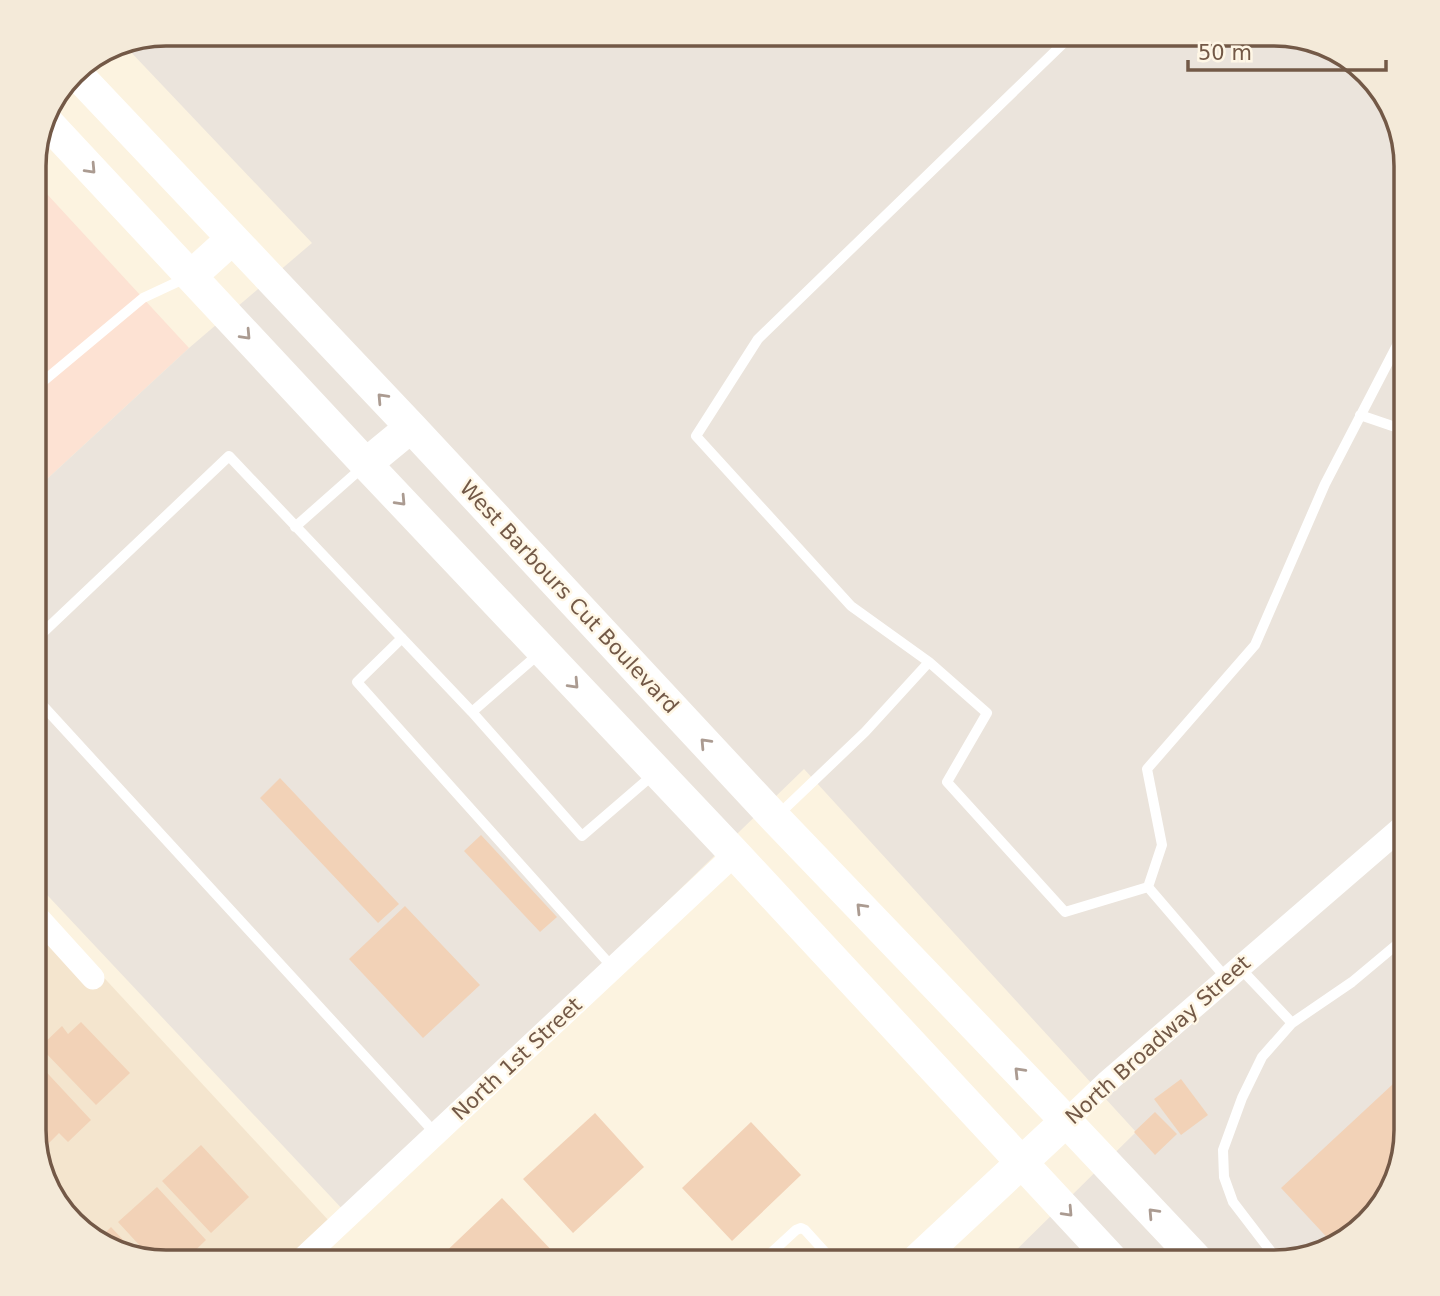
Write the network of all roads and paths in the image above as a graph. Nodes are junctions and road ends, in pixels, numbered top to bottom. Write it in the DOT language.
graph roads {
  1 [pos="1061,46"];
  2 [pos="82,80"];
  3 [pos="53,128"];
  4 [pos="232,239"];
  5 [pos="191,276"];
  6 [pos="1394,351"];
  7 [pos="46,379"];
  8 [pos="1360,415"];
  9 [pos="1394,427"];
  10 [pos="411,428"];
  11 [pos="366,464"];
  12 [pos="295,527"];
  13 [pos="46,630"];
  14 [pos="402,638"];
  15 [pos="543,651"];
  16 [pos="929,662"];
  17 [pos="46,709"];
  18 [pos="472,712"];
  19 [pos="656,771"];
  20 [pos="775,818"];
  21 [pos="1394,834"];
  22 [pos="735,854"];
  23 [pos="1148,887"];
  24 [pos="46,935"];
  25 [pos="1394,946"];
  26 [pos="614,969"];
  27 [pos="1233,973"];
  28 [pos="93,978"];
  29 [pos="1292,1023"];
  30 [pos="1066,1121"];
  31 [pos="436,1134"];
  32 [pos="1022,1162"];
  33 [pos="312,1250"];
  34 [pos="774,1250"];
  35 [pos="823,1250"];
  36 [pos="928,1250"];
  37 [pos="1103,1250"];
  38 [pos="1188,1250"];
  39 [pos="1270,1250"];
  1 -- 16 [label="lane"];
  2 -- 4 [label="street, West Barbours Cut Boulevard"];
  3 -- 5 [label="street, one-way"];
  4 -- 5 [label="street"];
  10 -- 4 [label="street, West Barbours Cut Boulevard, one-way"];
  5 -- 7 [label="lane"];
  5 -- 11 [label="street, one-way"];
  6 -- 8 [label="lane"];
  8 -- 9 [label="lane"];
  8 -- 23 [label="lane"];
  10 -- 11 [label="street"];
  20 -- 10 [label="street, West Barbours Cut Boulevard, one-way"];
  11 -- 12 [label="lane"];
  11 -- 15 [label="street, one-way"];
  12 -- 13 [label="lane"];
  12 -- 14 [label="lane"];
  14 -- 18 [label="lane"];
  14 -- 26 [label="lane"];
  15 -- 18 [label="lane"];
  15 -- 19 [label="street, one-way"];
  16 -- 20 [label="lane"];
  16 -- 23 [label="lane"];
  17 -- 31 [label="lane"];
  18 -- 19 [label="lane"];
  19 -- 22 [label="street"];
  30 -- 20 [label="street, West Barbours Cut Boulevard, one-way"];
  21 -- 27 [label="street, North Broadway Street"];
  22 -- 26 [label="street, North 1st Street"];
  22 -- 32 [label="street"];
  23 -- 27 [label="lane"];
  24 -- 28 [label="street"];
  25 -- 29 [label="lane"];
  26 -- 31 [label="street, North 1st Street"];
  27 -- 29 [label="lane"];
  27 -- 30 [label="street, North Broadway Street"];
  29 -- 39 [label="lane"];
  30 -- 32 [label="street, North Broadway Street"];
  38 -- 30 [label="street, West Barbours Cut Boulevard, one-way"];
  31 -- 33 [label="street, North 1st Street"];
  32 -- 36 [label="street, North Broadway Street"];
  32 -- 37 [label="street, one-way"];
  34 -- 35 [label="lane"];
}
